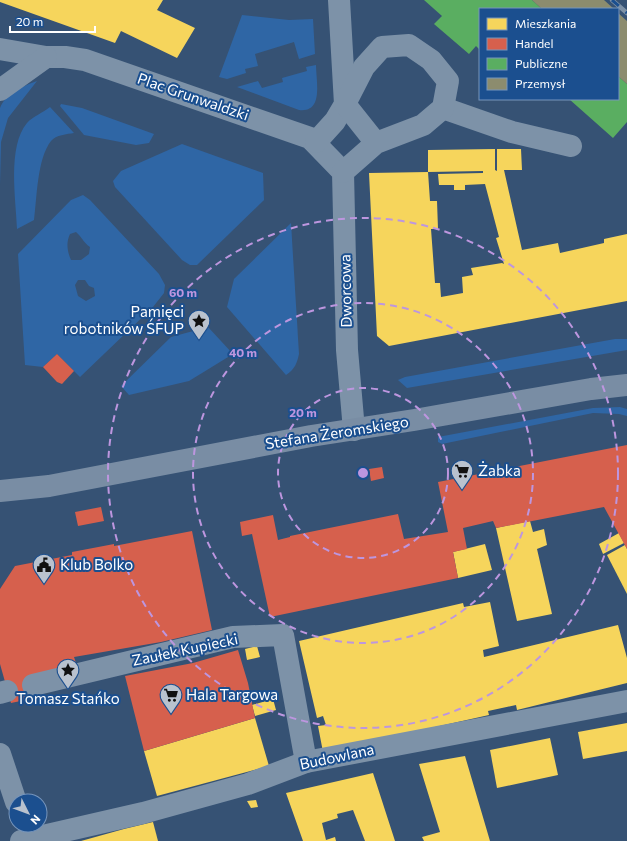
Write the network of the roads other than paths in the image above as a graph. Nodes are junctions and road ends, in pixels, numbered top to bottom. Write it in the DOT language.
graph roads {
  1 [pos="339,0"];
  2 [pos="0,49"];
  3 [pos="46,57"];
  4 [pos="0,90"];
  5 [pos="345,104"];
  6 [pos="444,108"];
  7 [pos="376,143"];
  8 [pos="571,146"];
  9 [pos="330,157"];
  10 [pos="627,385"];
  11 [pos="354,430"];
  12 [pos="0,491"];
  13 [pos="33,685"];
  14 [pos="627,701"];
  15 [pos="0,754"];
  16 [pos="306,762"];
  17 [pos="13,793"];
  18 [pos="25,837"];
  1 -- 5 [label="street"];
  2 -- 3 [label="street, Plac Grunwaldzki"];
  3 -- 4 [label="street"];
  3 -- 9 [label="street, Plac Grunwaldzki"];
  5 -- 6 [label="street"];
  5 -- 7 [label="street"];
  5 -- 9 [label="street"];
  6 -- 7 [label="street"];
  6 -- 8 [label="street"];
  7 -- 9 [label="street"];
  9 -- 11 [label="street, Dworcowa"];
  10 -- 11 [label="street, Stefana Żeromskiego"];
  11 -- 12 [label="street, Stefana Żeromskiego"];
  13 -- 16 [label="street, Zaułek Kupiecki"];
  14 -- 16 [label="street, Budowlana"];
  15 -- 17 [label="street"];
  16 -- 18 [label="street, Budowlana"];
}
